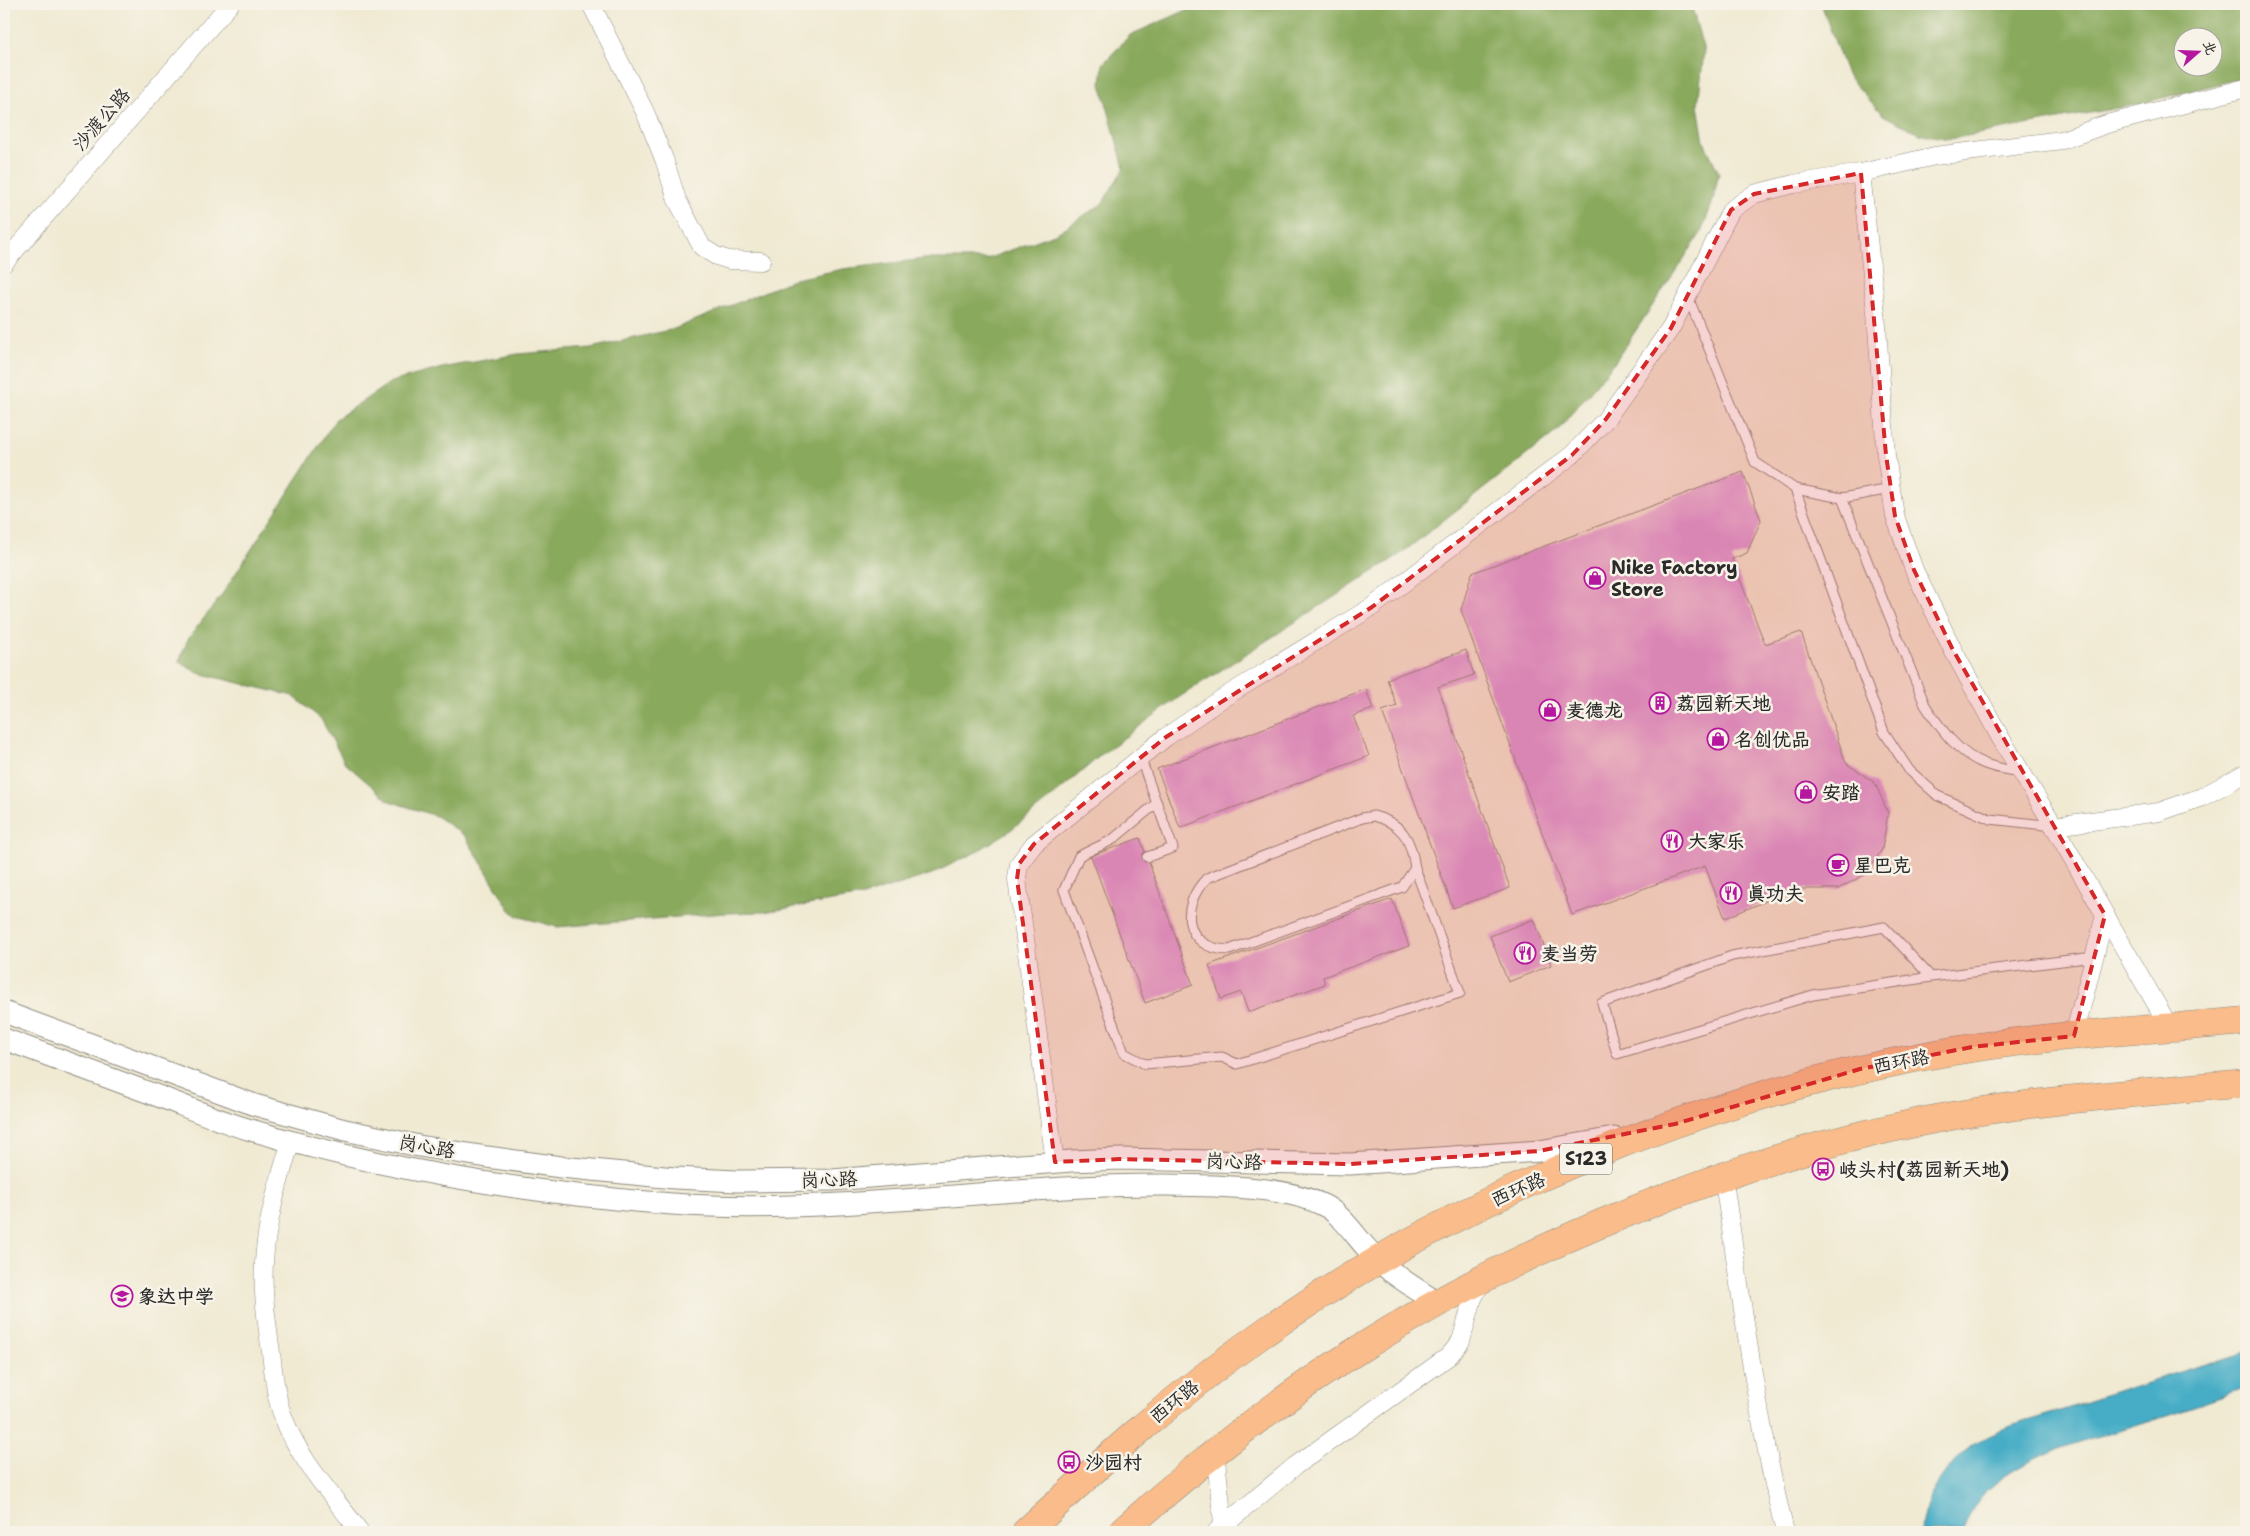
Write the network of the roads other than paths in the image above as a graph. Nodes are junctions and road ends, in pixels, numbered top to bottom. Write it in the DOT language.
graph roads {
  1 [pos="230,4"];
  2 [pos="591,4"];
  3 [pos="2246,88"];
  4 [pos="1861,173"];
  5 [pos="761,261"];
  6 [pos="4,263"];
  7 [pos="1688,296"];
  8 [pos="1794,489"];
  9 [pos="1891,490"];
  10 [pos="1842,498"];
  11 [pos="1140,758"];
  12 [pos="2022,773"];
  13 [pos="2246,773"];
  14 [pos="1157,803"];
  15 [pos="2054,826"];
  16 [pos="1146,858"];
  17 [pos="1415,868"];
  18 [pos="2105,916"];
  19 [pos="2094,957"];
  20 [pos="1931,977"];
  21 [pos="4,1012"];
  22 [pos="2246,1020"];
  23 [pos="2170,1028"];
  24 [pos="2074,1036"];
  25 [pos="4,1039"];
  26 [pos="2246,1083"];
  27 [pos="1675,1124"];
  28 [pos="290,1141"];
  29 [pos="1055,1162"];
  30 [pos="1723,1175"];
  31 [pos="1378,1260"];
  32 [pos="1484,1276"];
  33 [pos="1436,1302"];
  34 [pos="1215,1451"];
  35 [pos="1221,1530"];
  36 [pos="360,1532"];
  37 [pos="1026,1532"];
  38 [pos="1122,1532"];
  39 [pos="1785,1532"];
  1 -- 6 [label="street, 沙渡公路"];
  2 -- 5 [label="street"];
  3 -- 4 [label="street"];
  4 -- 7 [label="street"];
  4 -- 9 [label="street"];
  7 -- 8 [label="lane"];
  7 -- 11 [label="street"];
  8 -- 10 [label="lane"];
  8 -- 15 [label="lane"];
  9 -- 10 [label="lane"];
  9 -- 12 [label="street"];
  10 -- 12 [label="lane"];
  11 -- 14 [label="lane"];
  11 -- 29 [label="street"];
  12 -- 15 [label="street"];
  13 -- 15 [label="street"];
  14 -- 16 [label="lane"];
  14 -- 17 [label="lane"];
  15 -- 18 [label="street"];
  17 -- 17 [label="lane"];
  18 -- 19 [label="street"];
  18 -- 23 [label="street"];
  19 -- 20 [label="lane"];
  19 -- 24 [label="street"];
  20 -- 20 [label="lane"];
  21 -- 29 [label="street, 岗心路"];
  22 -- 23 [label="main road, 西环路 / S123"];
  23 -- 24 [label="main road, 西环路 / S123"];
  24 -- 27 [label="main road, 西环路 / S123"];
  25 -- 28 [label="street, 岗心路"];
  26 -- 30 [label="main road"];
  27 -- 29 [label="street, 岗心路"];
  27 -- 31 [label="main road, 西环路 / S123"];
  28 -- 31 [label="street, 岗心路"];
  28 -- 36 [label="street"];
  30 -- 32 [label="main road"];
  30 -- 39 [label="street"];
  31 -- 33 [label="street, 岗心路"];
  31 -- 37 [label="main road, 西环路 / S123"];
  32 -- 33 [label="main road"];
  32 -- 35 [label="street"];
  33 -- 34 [label="main road"];
  34 -- 35 [label="street"];
  34 -- 38 [label="main road"];
}
